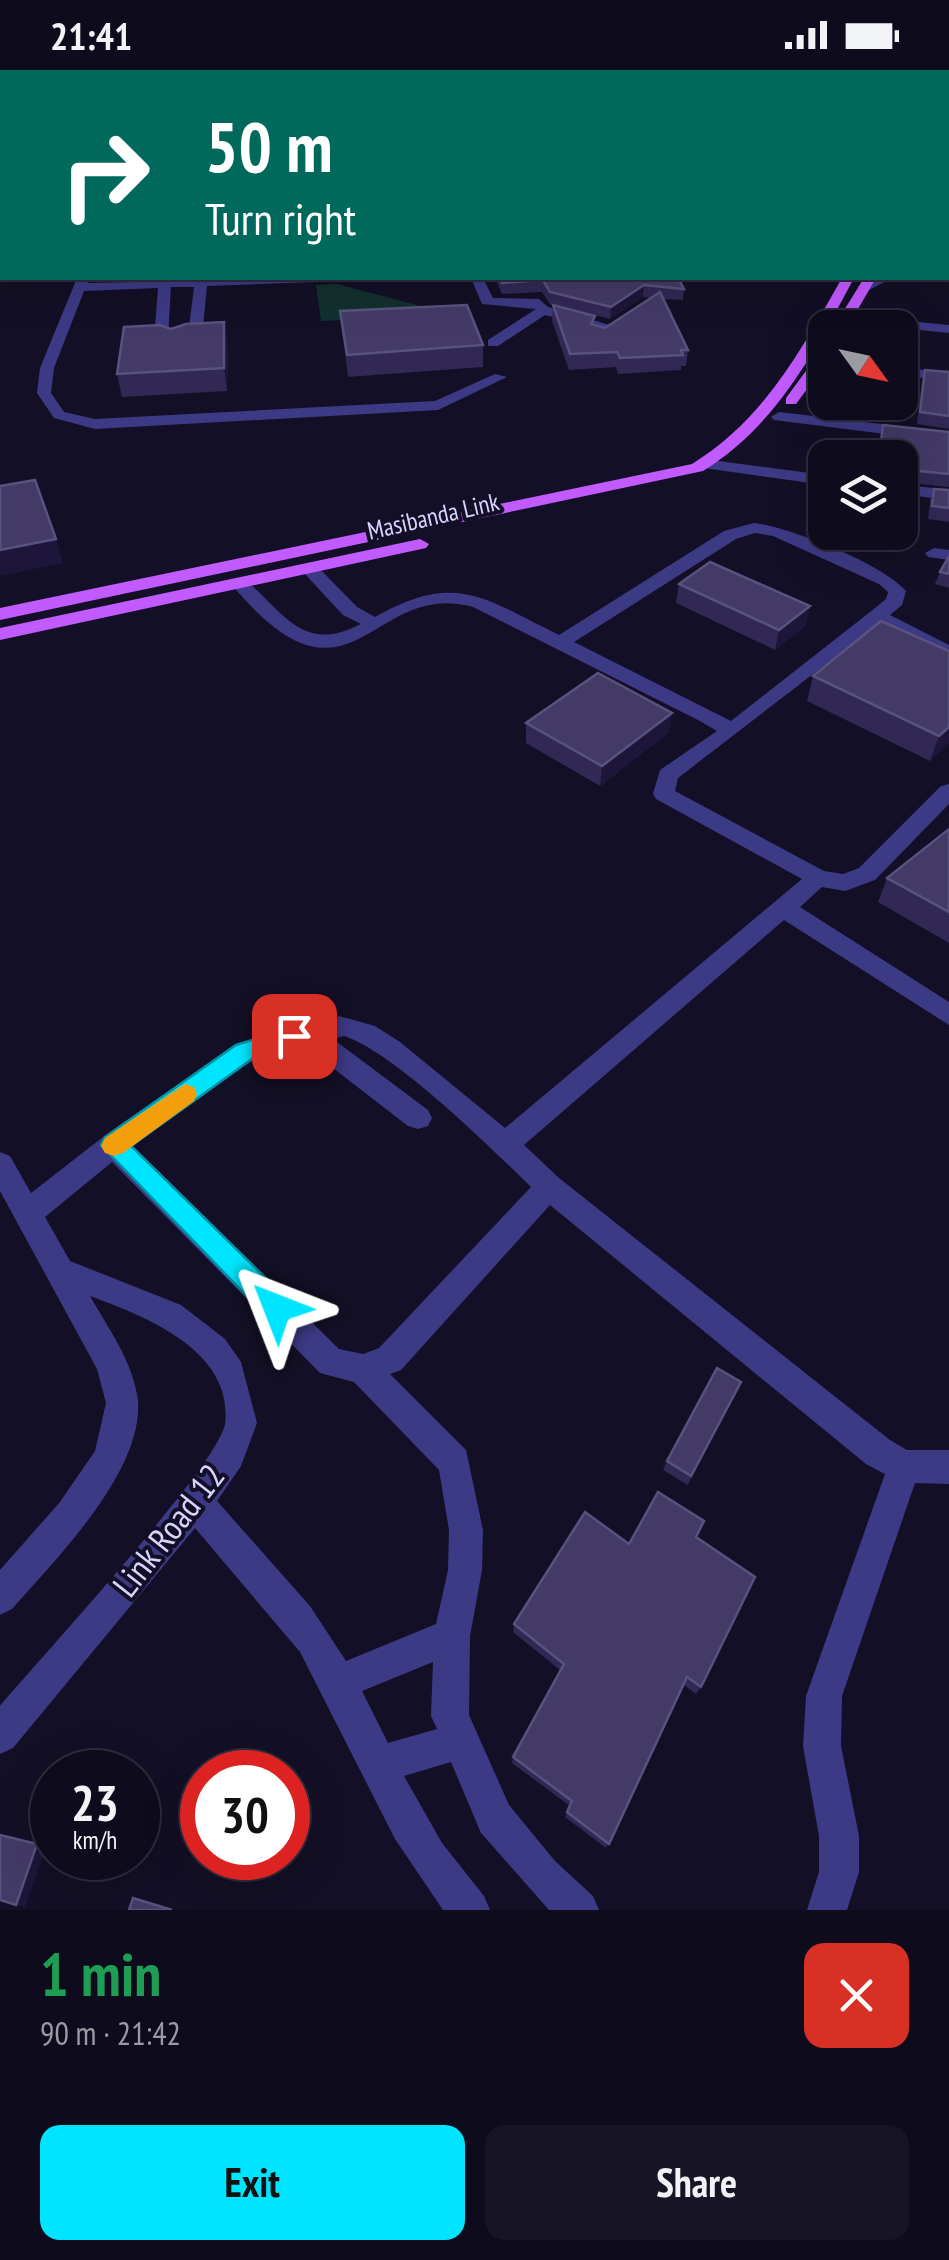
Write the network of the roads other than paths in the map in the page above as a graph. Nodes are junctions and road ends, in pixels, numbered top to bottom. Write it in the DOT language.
graph roads {
  1 [pos="258,280"];
  2 [pos="479,280"];
  3 [pos="843,280"];
  4 [pos="81,282"];
  5 [pos="200,282"];
  6 [pos="867,282"];
  7 [pos="164,283"];
  8 [pos="198,310"];
  9 [pos="543,310"];
  10 [pos="851,310"];
  11 [pos="163,312"];
  12 [pos="918,327"];
  13 [pos="949,329"];
  14 [pos="596,339"];
  15 [pos="493,343"];
  16 [pos="918,373"];
  17 [pos="500,377"];
  18 [pos="949,377"];
  19 [pos="808,380"];
  20 [pos="779,417"];
  21 [pos="949,437"];
  22 [pos="703,464"];
  23 [pos="729,468"];
  24 [pos="808,478"];
  25 [pos="918,491"];
  26 [pos="613,494"];
  27 [pos="949,495"];
  28 [pos="310,569"];
  29 [pos="241,585"];
  30 [pos="0,614"];
  31 [pos="877,616"];
  32 [pos="374,624"];
  33 [pos="0,634"];
  34 [pos="558,644"];
  35 [pos="949,652"];
  36 [pos="732,730"];
  37 [pos="943,805"];
  38 [pos="818,878"];
  39 [pos="782,907"];
  40 [pos="949,1015"];
  41 [pos="313,1038"];
  42 [pos="418,1118"];
  43 [pos="506,1144"];
  44 [pos="114,1145"];
  45 [pos="0,1164"];
  46 [pos="549,1188"];
  47 [pos="28,1213"];
  48 [pos="62,1272"];
  49 [pos="362,1369"];
  50 [pos="904,1466"];
  51 [pos="949,1467"];
  52 [pos="195,1502"];
  53 [pos="0,1598"];
  54 [pos="452,1636"];
  55 [pos="337,1682"];
  56 [pos="0,1735"];
  57 [pos="460,1741"];
  58 [pos="380,1764"];
  59 [pos="470,1910"];
  60 [pos="579,1910"];
  61 [pos="827,1910"];
  1 -- 5 [label="street"];
  2 -- 9 [label="street"];
  3 -- 22 [label="main road"];
  4 -- 7 [label="street"];
  4 -- 17 [label="street"];
  5 -- 7 [label="street"];
  5 -- 8 [label="street"];
  6 -- 10 [label="main road"];
  7 -- 11 [label="street"];
  8 -- 11 [label="street"];
  8 -- 11 [label="street"];
  9 -- 14 [label="street"];
  9 -- 15 [label="street"];
  12 -- 13 [label="street"];
  16 -- 18 [label="street"];
  19 -- 20 [label="main road, Masibanda Link"];
  20 -- 21 [label="street"];
  20 -- 23 [label="main road, Masibanda Link"];
  22 -- 23 [label="street"];
  22 -- 26 [label="main road"];
  23 -- 24 [label="street"];
  23 -- 26 [label="main road, Masibanda Link"];
  25 -- 27 [label="street"];
  26 -- 28 [label="main road, Masibanda Link"];
  26 -- 30 [label="main road"];
  28 -- 29 [label="main road, Masibanda Link"];
  28 -- 32 [label="street"];
  29 -- 32 [label="street"];
  29 -- 33 [label="main road, Masibanda Link"];
  31 -- 34 [label="street"];
  31 -- 35 [label="street"];
  31 -- 36 [label="street"];
  32 -- 34 [label="street"];
  34 -- 36 [label="street"];
  36 -- 38 [label="street"];
  37 -- 38 [label="street"];
  38 -- 39 [label="street"];
  39 -- 40 [label="street"];
  39 -- 43 [label="street"];
  41 -- 42 [label="street"];
  41 -- 43 [label="street"];
  41 -- 44 [label="street"];
  43 -- 46 [label="street"];
  44 -- 47 [label="street"];
  44 -- 49 [label="street"];
  45 -- 47 [label="street"];
  46 -- 49 [label="street"];
  46 -- 50 [label="street"];
  47 -- 48 [label="street"];
  48 -- 52 [label="street, Link Road 12"];
  48 -- 53 [label="street"];
  49 -- 54 [label="street"];
  50 -- 51 [label="street"];
  50 -- 61 [label="street"];
  52 -- 55 [label="street"];
  52 -- 56 [label="street, Link Road 12"];
  54 -- 55 [label="street"];
  54 -- 57 [label="street"];
  55 -- 58 [label="street"];
  57 -- 58 [label="street"];
  57 -- 60 [label="street"];
  58 -- 59 [label="street"];
}
